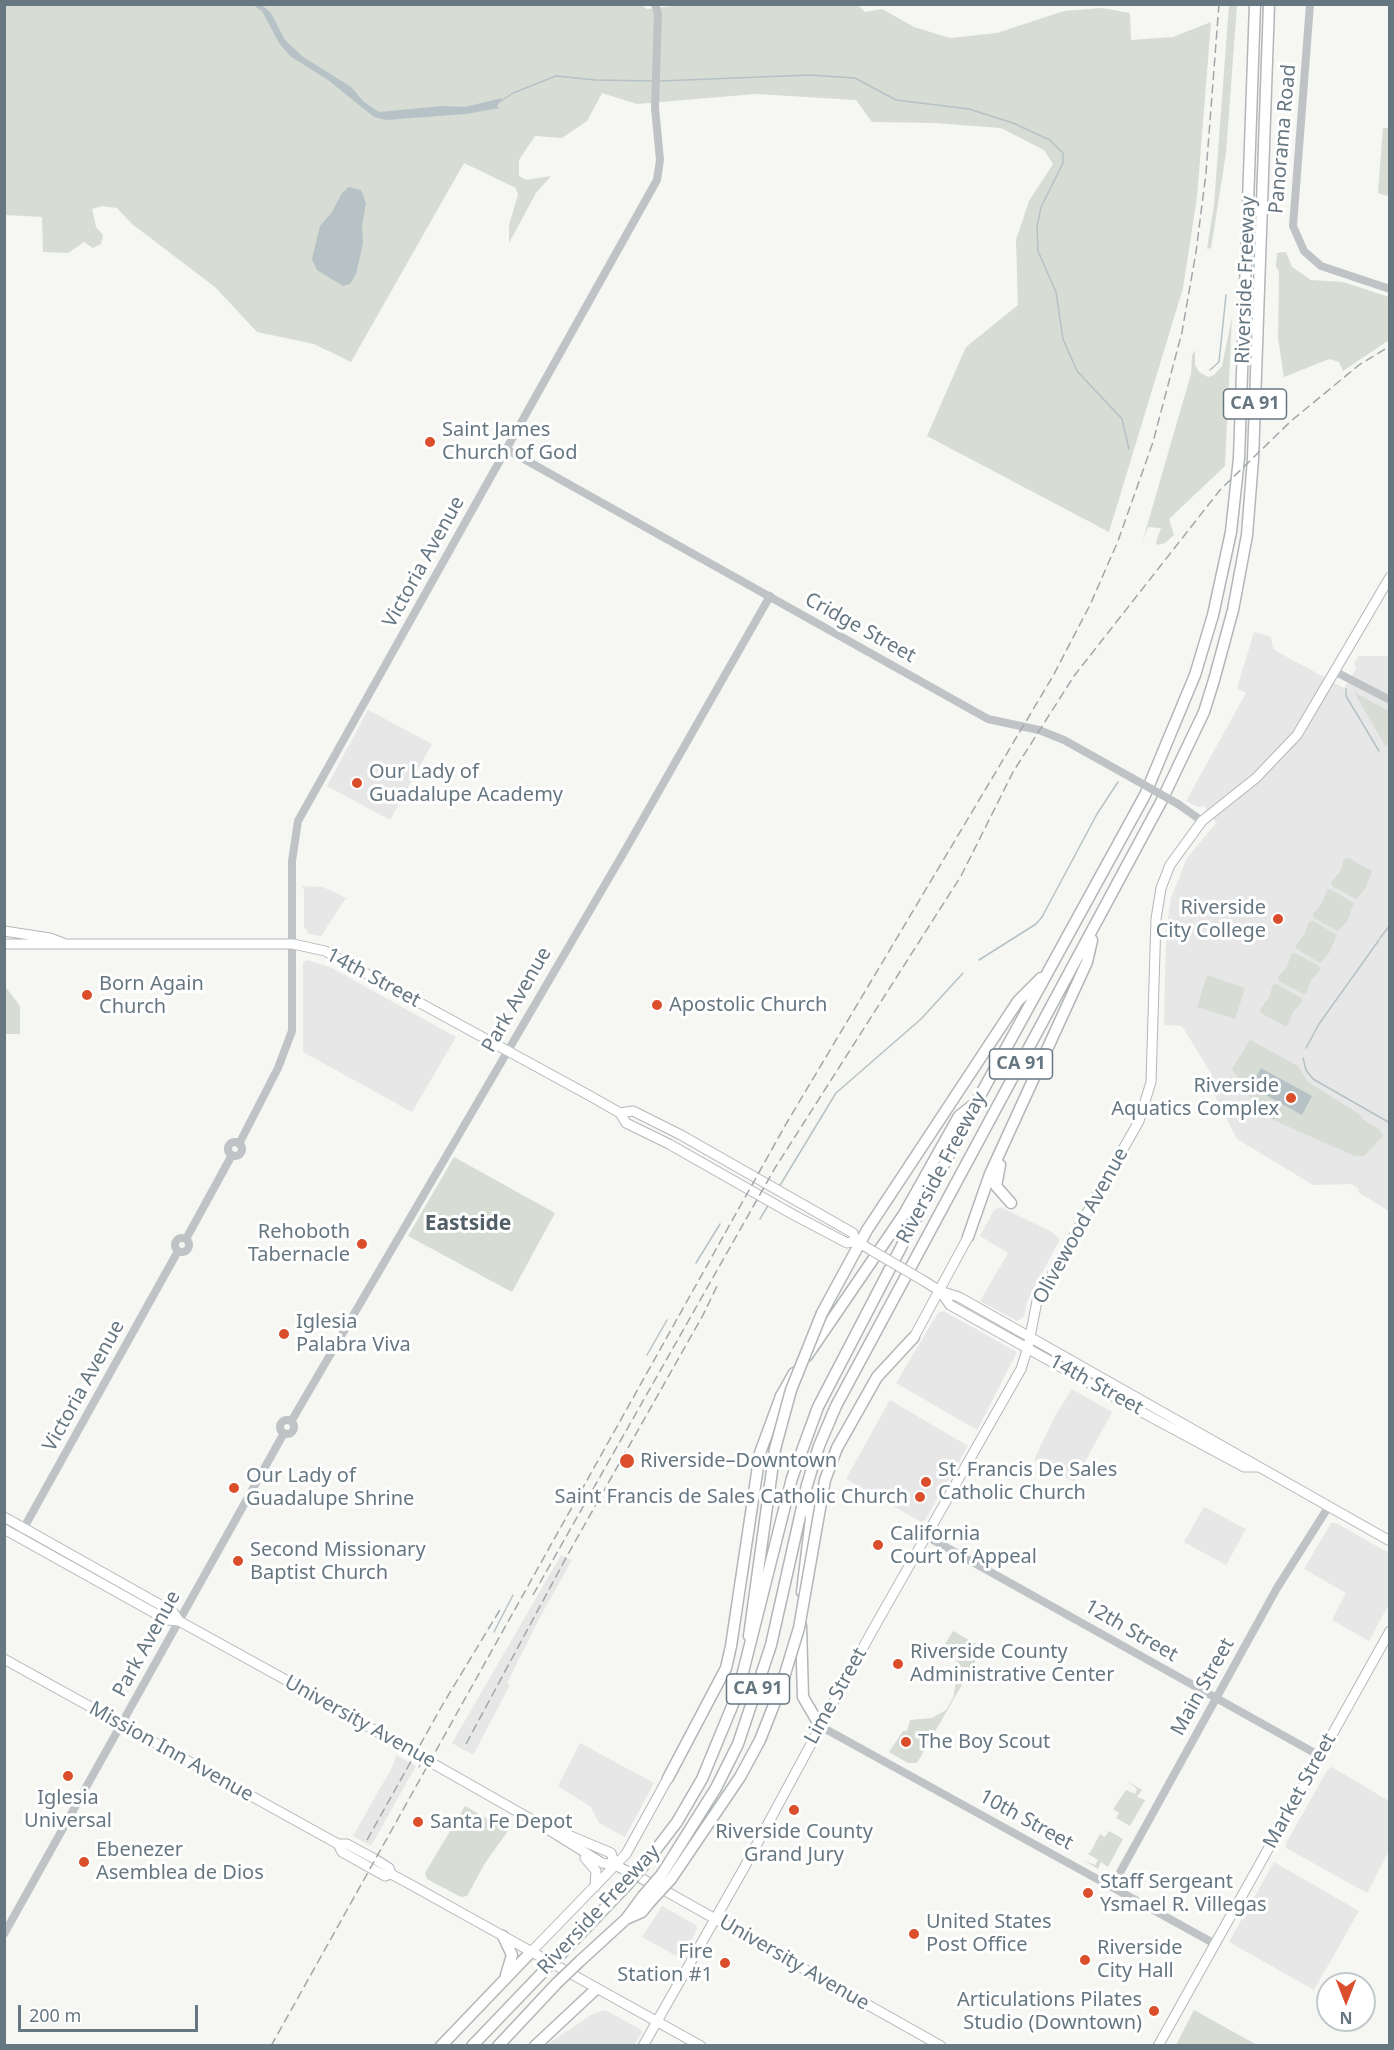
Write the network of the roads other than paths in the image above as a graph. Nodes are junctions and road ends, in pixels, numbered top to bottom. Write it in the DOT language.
graph roads {
  1 [pos="655,4"];
  2 [pos="1255,4"];
  3 [pos="1269,4"];
  4 [pos="1310,4"];
  5 [pos="1389,289"];
  6 [pos="506,449"];
  7 [pos="1389,577"];
  8 [pos="770,597"];
  9 [pos="1336,672"];
  10 [pos="1389,700"];
  11 [pos="1202,821"];
  12 [pos="1094,928"];
  13 [pos="4,931"];
  14 [pos="63,943"];
  15 [pos="4,944"];
  16 [pos="293,944"];
  17 [pos="1050,969"];
  18 [pos="506,1052"];
  19 [pos="976,1103"];
  20 [pos="620,1113"];
  21 [pos="1006,1138"];
  22 [pos="1011,1203"];
  23 [pos="968,1237"];
  24 [pos="858,1242"];
  25 [pos="940,1291"];
  26 [pos="914,1337"];
  27 [pos="1030,1337"];
  28 [pos="1028,1347"];
  29 [pos="1125,1403"];
  30 [pos="1162,1411"];
  31 [pos="1258,1467"];
  32 [pos="807,1485"];
  33 [pos="1329,1506"];
  34 [pos="4,1517"];
  35 [pos="4,1529"];
  36 [pos="21,1533"];
  37 [pos="926,1536"];
  38 [pos="1389,1541"];
  39 [pos="179,1621"];
  40 [pos="1389,1631"];
  41 [pos="749,1654"];
  42 [pos="4,1659"];
  43 [pos="1215,1699"];
  44 [pos="122,1724"];
  45 [pos="820,1726"];
  46 [pos="1320,1756"];
  47 [pos="668,1778"];
  48 [pos="542,1825"];
  49 [pos="576,1847"];
  50 [pos="615,1865"];
  51 [pos="667,1876"];
  52 [pos="595,1887"];
  53 [pos="1112,1887"];
  54 [pos="715,1919"];
  55 [pos="4,1934"];
  56 [pos="503,1936"];
  57 [pos="1215,1944"];
  58 [pos="531,1952"];
  59 [pos="505,1978"];
  60 [pos="596,1989"];
  61 [pos="657,2021"];
  62 [pos="441,2046"];
  63 [pos="472,2046"];
  64 [pos="498,2046"];
  65 [pos="536,2046"];
  66 [pos="643,2046"];
  67 [pos="701,2046"];
  68 [pos="941,2046"];
  69 [pos="1158,2046"];
  1 -- 6 [label="street, Victoria Avenue"];
  2 -- 17 [label="highway, Riverside Freeway / CA 91"];
  3 -- 12 [label="highway, Riverside Freeway / CA 91"];
  4 -- 5 [label="street, Panorama Road"];
  6 -- 8 [label="street, Cridge Street"];
  6 -- 16 [label="street, Victoria Avenue"];
  7 -- 9 [label="main road, Olivewood Avenue"];
  8 -- 11 [label="street, Cridge Street, bridge"];
  8 -- 18 [label="street, Park Avenue"];
  9 -- 10 [label="street"];
  9 -- 11 [label="main road, Olivewood Avenue"];
  11 -- 27 [label="main road, Olivewood Avenue"];
  12 -- 21 [label="highway"];
  12 -- 32 [label="highway, Riverside Freeway / CA 91"];
  13 -- 14 [label="main road, 14th Street"];
  14 -- 15 [label="main road, 14th Street"];
  14 -- 16 [label="main road, 14th Street"];
  16 -- 18 [label="main road, 14th Street"];
  16 -- 36 [label="street, Victoria Avenue"];
  17 -- 19 [label="highway, Riverside Freeway / CA 91"];
  17 -- 24 [label="highway"];
  18 -- 20 [label="main road, 14th Street"];
  18 -- 39 [label="street, Park Avenue"];
  19 -- 41 [label="highway, Riverside Freeway / CA 91"];
  19 -- 47 [label="highway"];
  20 -- 24 [label="main road, 14th Street"];
  20 -- 24 [label="main road, 14th Street"];
  21 -- 22 [label="highway"];
  21 -- 23 [label="highway"];
  23 -- 25 [label="main road"];
  24 -- 25 [label="main road, 14th Street, bridge"];
  24 -- 41 [label="highway, bridge"];
  25 -- 26 [label="main road"];
  25 -- 27 [label="main road, 14th Street"];
  25 -- 28 [label="main road, 14th Street"];
  26 -- 51 [label="highway, bridge"];
  27 -- 28 [label="main road, Olivewood Avenue"];
  27 -- 30 [label="main road, 14th Street"];
  28 -- 29 [label="main road, 14th Street"];
  28 -- 37 [label="main road, Lime Street"];
  29 -- 30 [label="main road"];
  29 -- 31 [label="main road, 14th Street"];
  30 -- 31 [label="main road, 14th Street"];
  31 -- 33 [label="main road, 14th Street"];
  32 -- 45 [label="highway"];
  32 -- 51 [label="highway, Riverside Freeway / CA 91"];
  33 -- 38 [label="main road, 14th Street"];
  33 -- 43 [label="street, Main Street"];
  34 -- 36 [label="main road, University Avenue"];
  35 -- 36 [label="main road, University Avenue"];
  36 -- 39 [label="main road, University Avenue"];
  37 -- 43 [label="street, 12th Street"];
  37 -- 45 [label="main road, Lime Street"];
  39 -- 44 [label="street, Park Avenue"];
  39 -- 48 [label="main road, University Avenue"];
  40 -- 46 [label="main road, Market Street"];
  41 -- 63 [label="highway, Riverside Freeway / CA 91, bridge"];
  42 -- 44 [label="main road, Mission Inn Avenue"];
  43 -- 46 [label="street, 12th Street"];
  43 -- 53 [label="street, Main Street"];
  44 -- 55 [label="street, Park Avenue"];
  44 -- 56 [label="main road, Mission Inn Avenue"];
  45 -- 53 [label="street, 10th Street"];
  45 -- 54 [label="main road, Lime Street"];
  46 -- 57 [label="main road, Market Street"];
  47 -- 50 [label="main road"];
  48 -- 49 [label="main road, University Avenue"];
  48 -- 50 [label="main road, University Avenue"];
  49 -- 50 [label="main road, University Avenue"];
  49 -- 52 [label="main road"];
  50 -- 52 [label="main road"];
  50 -- 54 [label="main road, University Avenue"];
  51 -- 64 [label="highway, Riverside Freeway, bridge"];
  52 -- 58 [label="main road"];
  53 -- 57 [label="street, 10th Street"];
  54 -- 61 [label="main road, Lime Street"];
  54 -- 68 [label="main road, University Avenue"];
  56 -- 58 [label="main road, Mission Inn Avenue"];
  56 -- 59 [label="highway"];
  57 -- 69 [label="main road, Market Street"];
  58 -- 59 [label="highway"];
  58 -- 60 [label="main road, Mission Inn Avenue"];
  59 -- 62 [label="highway"];
  60 -- 61 [label="main road, Mission Inn Avenue"];
  60 -- 65 [label="highway"];
  61 -- 66 [label="main road, Lime Street"];
  61 -- 67 [label="main road, Mission Inn Avenue"];
}
